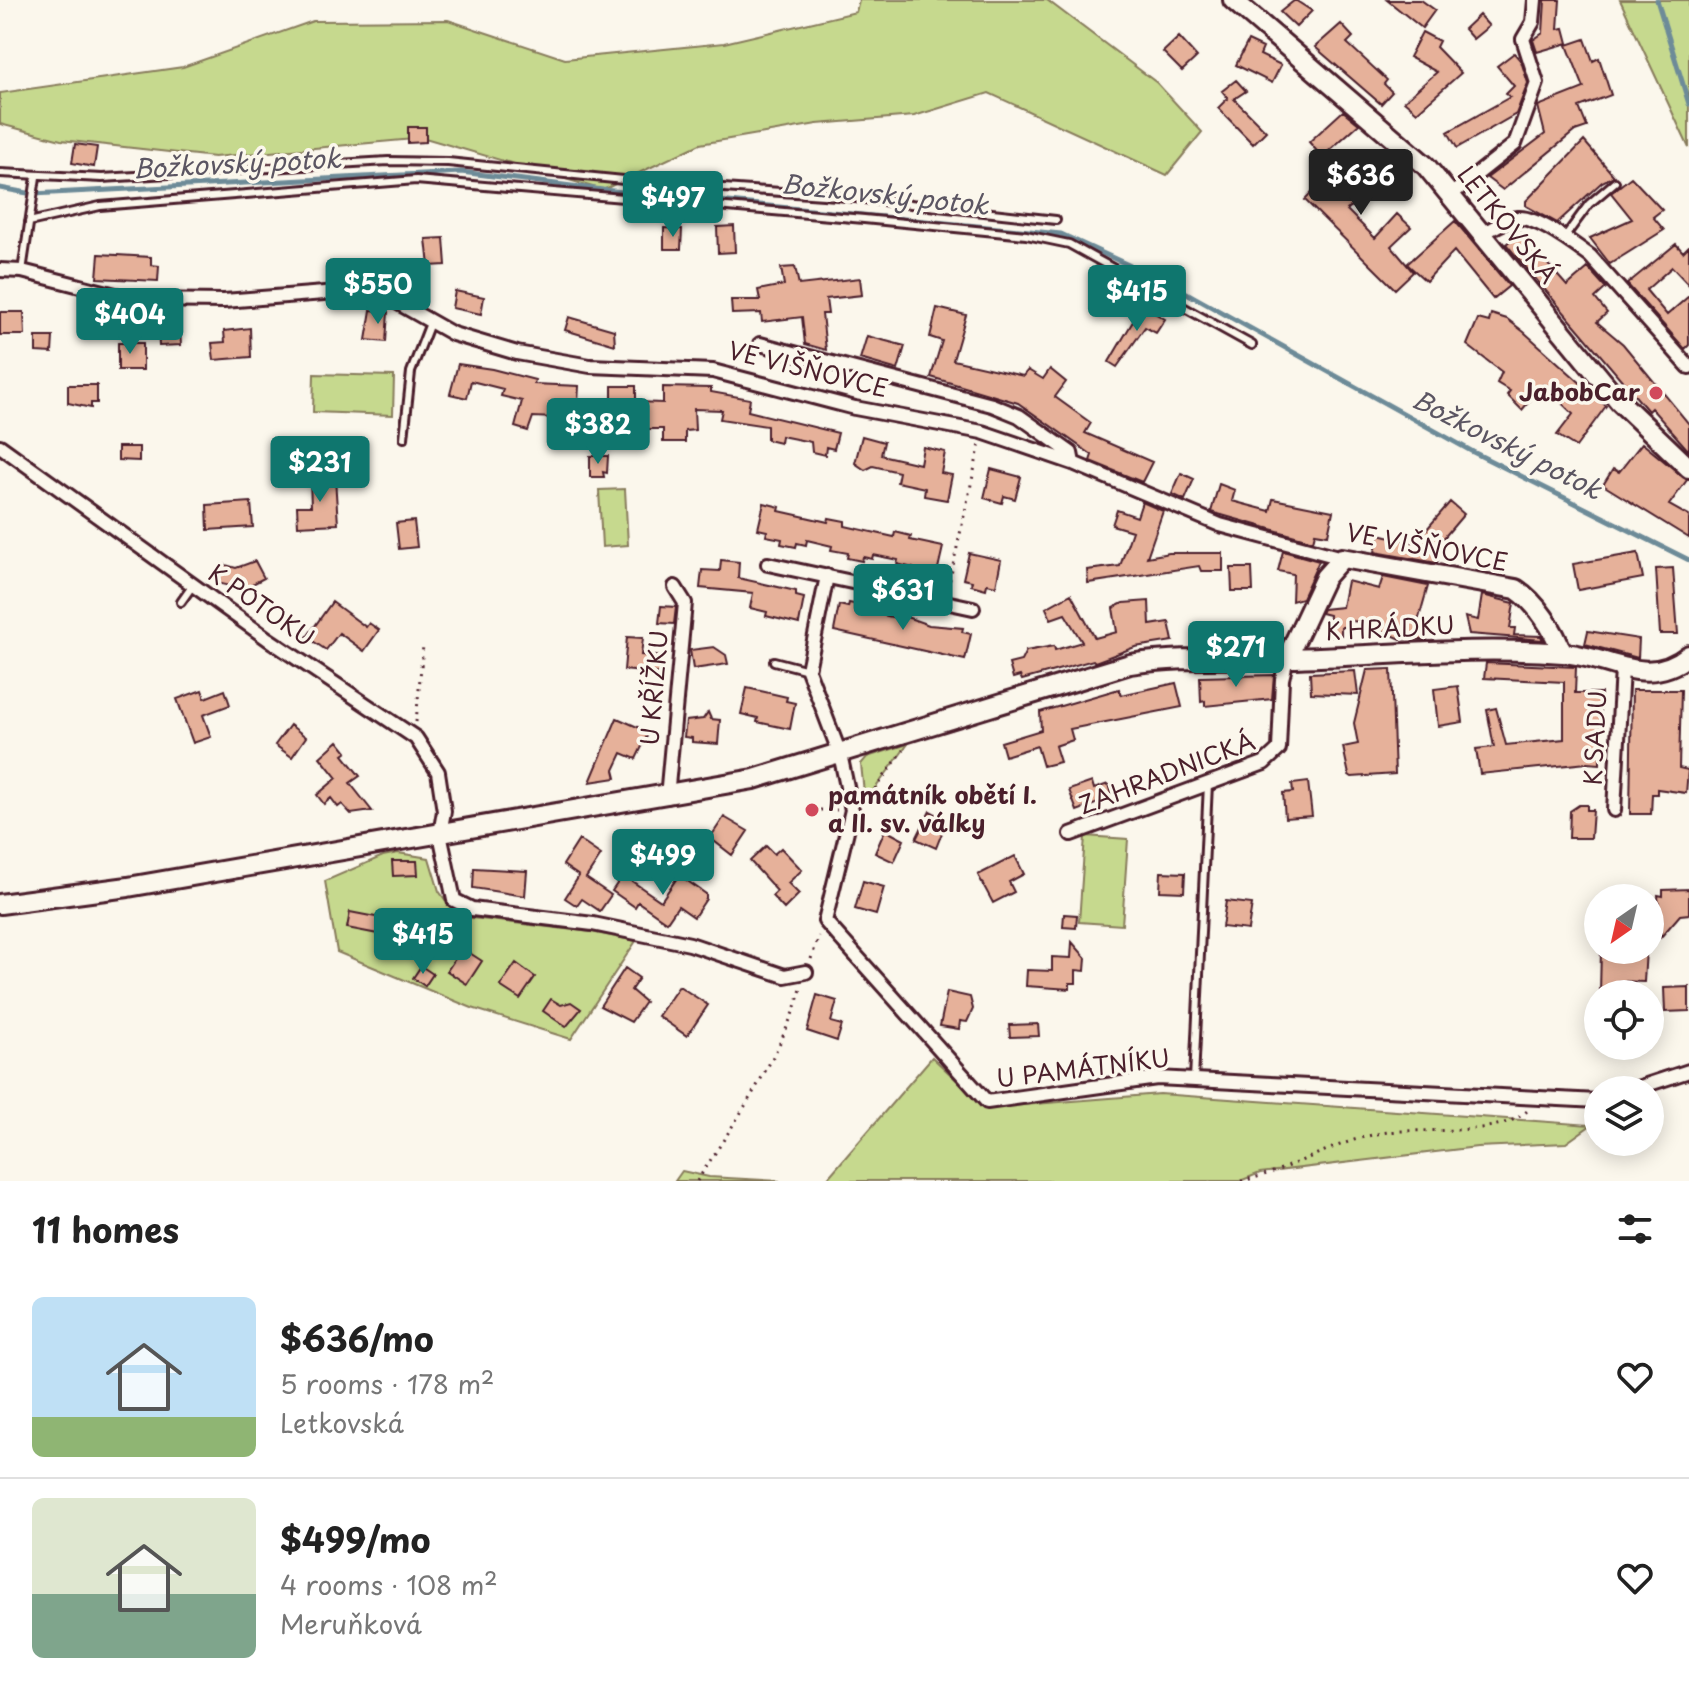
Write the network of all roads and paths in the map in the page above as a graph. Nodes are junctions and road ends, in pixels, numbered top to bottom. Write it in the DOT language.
graph roads {
  1 [pos="1233,0"];
  2 [pos="1535,0"];
  3 [pos="0,173"];
  4 [pos="36,177"];
  5 [pos="1615,182"];
  6 [pos="1452,194"];
  7 [pos="1056,220"];
  8 [pos="29,222"];
  9 [pos="1484,233"];
  10 [pos="1564,238"];
  11 [pos="0,270"];
  12 [pos="22,271"];
  13 [pos="432,320"];
  14 [pos="760,344"];
  15 [pos="1252,345"];
  16 [pos="1689,367"];
  17 [pos="982,432"];
  18 [pos="404,438"];
  19 [pos="0,446"];
  20 [pos="1073,463"];
  21 [pos="1689,468"];
  22 [pos="1342,558"];
  23 [pos="768,564"];
  24 [pos="827,576"];
  25 [pos="193,585"];
  26 [pos="675,587"];
  27 [pos="181,602"];
  28 [pos="945,602"];
  29 [pos="973,608"];
  30 [pos="423,645"];
  31 [pos="1562,653"];
  32 [pos="1689,655"];
  33 [pos="1287,658"];
  34 [pos="774,661"];
  35 [pos="1622,669"];
  36 [pos="808,670"];
  37 [pos="416,738"];
  38 [pos="908,744"];
  39 [pos="840,754"];
  40 [pos="1208,784"];
  41 [pos="667,797"];
  42 [pos="865,802"];
  43 [pos="812,810"];
  44 [pos="852,810"];
  45 [pos="1614,810"];
  46 [pos="440,834"];
  47 [pos="1071,834"];
  48 [pos="0,904"];
  49 [pos="825,921"];
  50 [pos="806,972"];
  51 [pos="1689,1071"];
  52 [pos="1664,1079"];
  53 [pos="1194,1080"];
  54 [pos="1541,1098"];
  55 [pos="1584,1100"];
  56 [pos="697,1181"];
  57 [pos="1241,1181"];
  1 -- 6 [label="street, LETKOVSKÁ"];
  2 -- 6 [label="street"];
  3 -- 4 [label="lane"];
  4 -- 7 [label="lane"];
  4 -- 8 [label="lane"];
  5 -- 10 [label="lane"];
  6 -- 9 [label="street, LETKOVSKÁ"];
  8 -- 12 [label="lane"];
  8 -- 15 [label="lane"];
  9 -- 10 [label="street"];
  9 -- 21 [label="street, LETKOVSKÁ"];
  10 -- 16 [label="street"];
  11 -- 12 [label="street, VE VIŠŇOVCE"];
  12 -- 13 [label="street, VE VIŠŇOVCE"];
  13 -- 17 [label="street, VE VIŠŇOVCE"];
  13 -- 18 [label="lane"];
  14 -- 20 [label="street"];
  17 -- 20 [label="street, VE VIŠŇOVCE"];
  17 -- 28 [label="path"];
  19 -- 25 [label="street, K POTOKU"];
  20 -- 22 [label="street, VE VIŠŇOVCE"];
  22 -- 31 [label="street, VE VIŠŇOVCE"];
  22 -- 33 [label="street, K HRÁDKU"];
  23 -- 24 [label="street"];
  24 -- 28 [label="street"];
  24 -- 36 [label="street"];
  25 -- 27 [label="lane"];
  25 -- 37 [label="street, K POTOKU"];
  26 -- 41 [label="street, U KŘÍŽKU"];
  28 -- 29 [label="street"];
  30 -- 37 [label="path"];
  31 -- 33 [label="street, K HRÁDKU"];
  31 -- 35 [label="street, K HRÁDKU"];
  32 -- 35 [label="street, K HRÁDKU"];
  33 -- 39 [label="street"];
  33 -- 40 [label="street, ZAHRADNICKÁ"];
  34 -- 36 [label="lane"];
  35 -- 45 [label="street, K SADU"];
  36 -- 39 [label="street"];
  37 -- 46 [label="street, K POTOKU"];
  38 -- 42 [label="path"];
  39 -- 41 [label="street"];
  39 -- 44 [label="street"];
  40 -- 47 [label="street, ZAHRADNICKÁ"];
  40 -- 53 [label="lane"];
  41 -- 46 [label="street"];
  43 -- 44 [label="path"];
  44 -- 49 [label="street"];
  46 -- 48 [label="street"];
  46 -- 50 [label="street, K POTOKU"];
  49 -- 50 [label="path"];
  49 -- 53 [label="street, U PAMÁTNÍKU"];
  50 -- 56 [label="path"];
  51 -- 52 [label="street"];
  53 -- 54 [label="street, U PAMÁTNÍKU"];
  54 -- 55 [label="street, U PAMÁTNÍKU"];
  54 -- 57 [label="path"];
}
